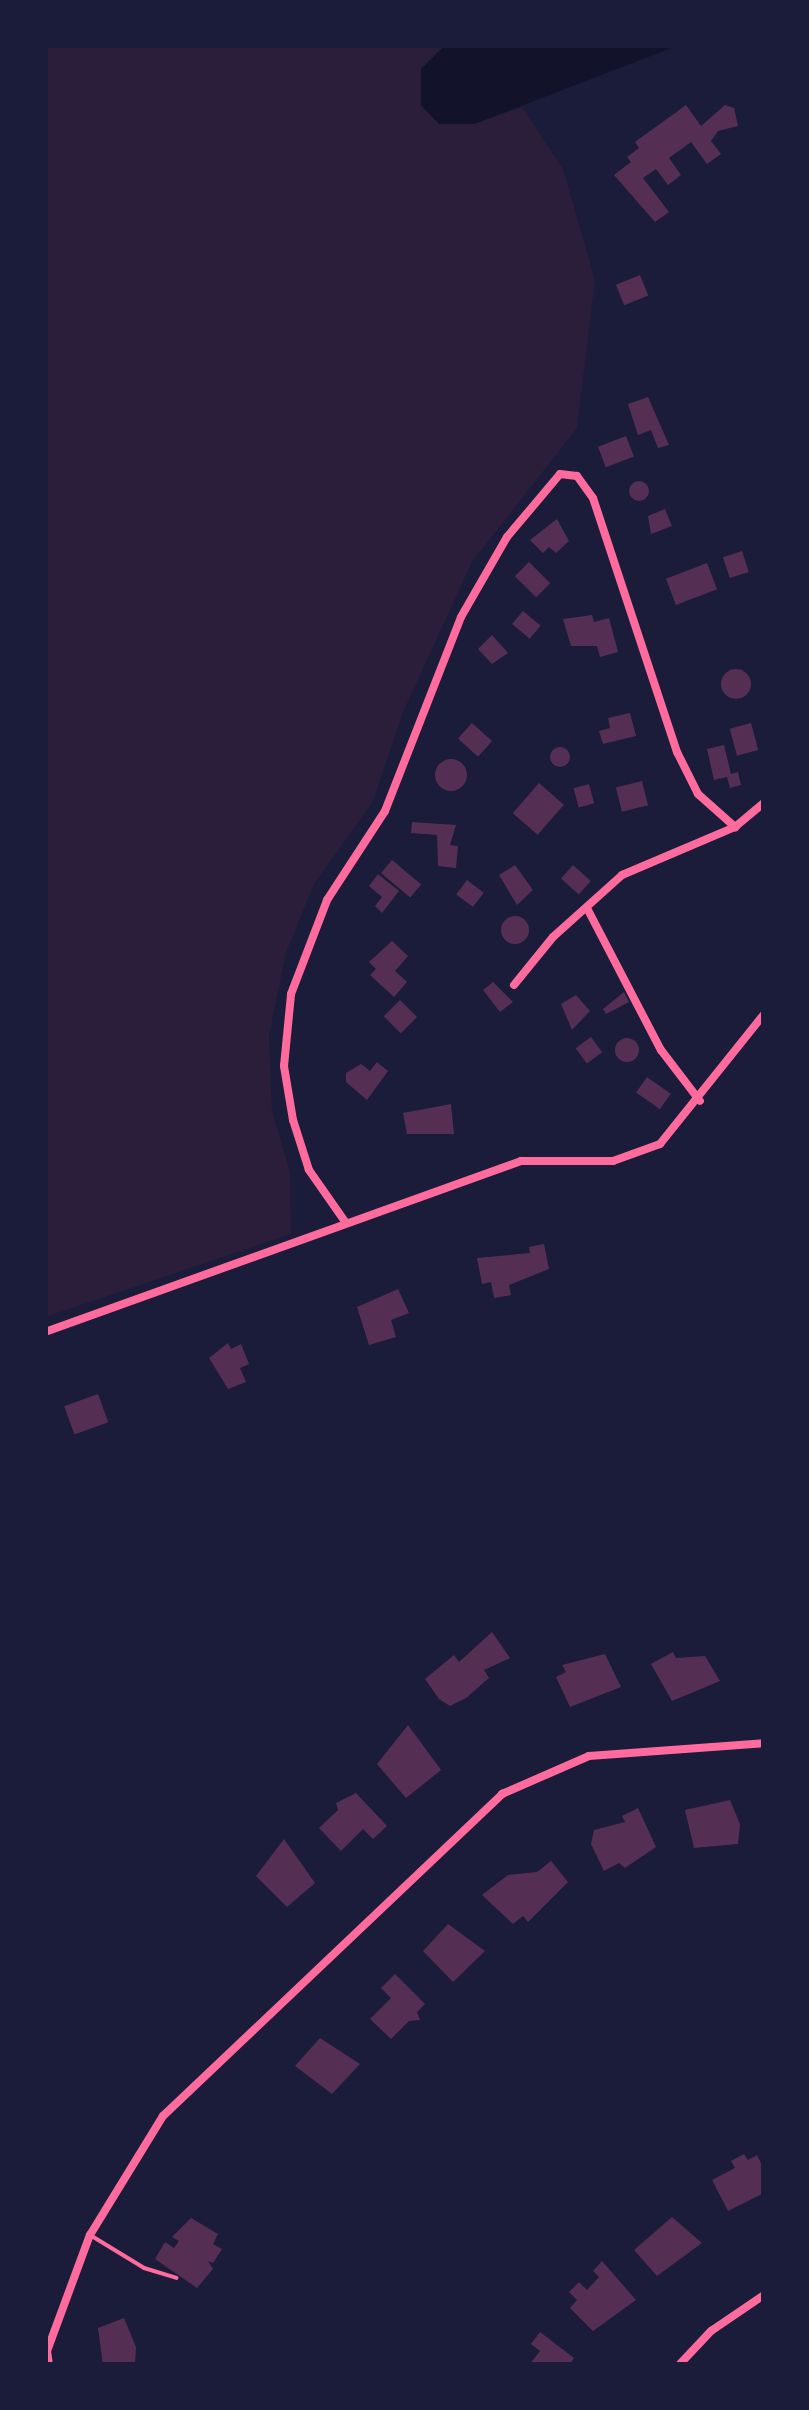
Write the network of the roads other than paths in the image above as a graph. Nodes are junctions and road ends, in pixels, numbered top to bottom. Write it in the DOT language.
graph roads {
  1 [pos="764,803"];
  2 [pos="735,827"];
  3 [pos="588,910"];
  4 [pos="514,985"];
  5 [pos="764,1014"];
  6 [pos="700,1100"];
  7 [pos="346,1223"];
  8 [pos="45,1332"];
  9 [pos="764,1743"];
  10 [pos="90,2235"];
  11 [pos="176,2278"];
  12 [pos="764,2295"];
  13 [pos="48,2365"];
  14 [pos="679,2365"];
  1 -- 2 [label="street"];
  2 -- 3 [label="street"];
  2 -- 7 [label="street"];
  3 -- 4 [label="street"];
  3 -- 6 [label="street"];
  5 -- 6 [label="street"];
  6 -- 7 [label="street"];
  7 -- 8 [label="street"];
  9 -- 10 [label="street"];
  10 -- 11 [label="lane"];
  10 -- 13 [label="street"];
  12 -- 14 [label="street"];
}
